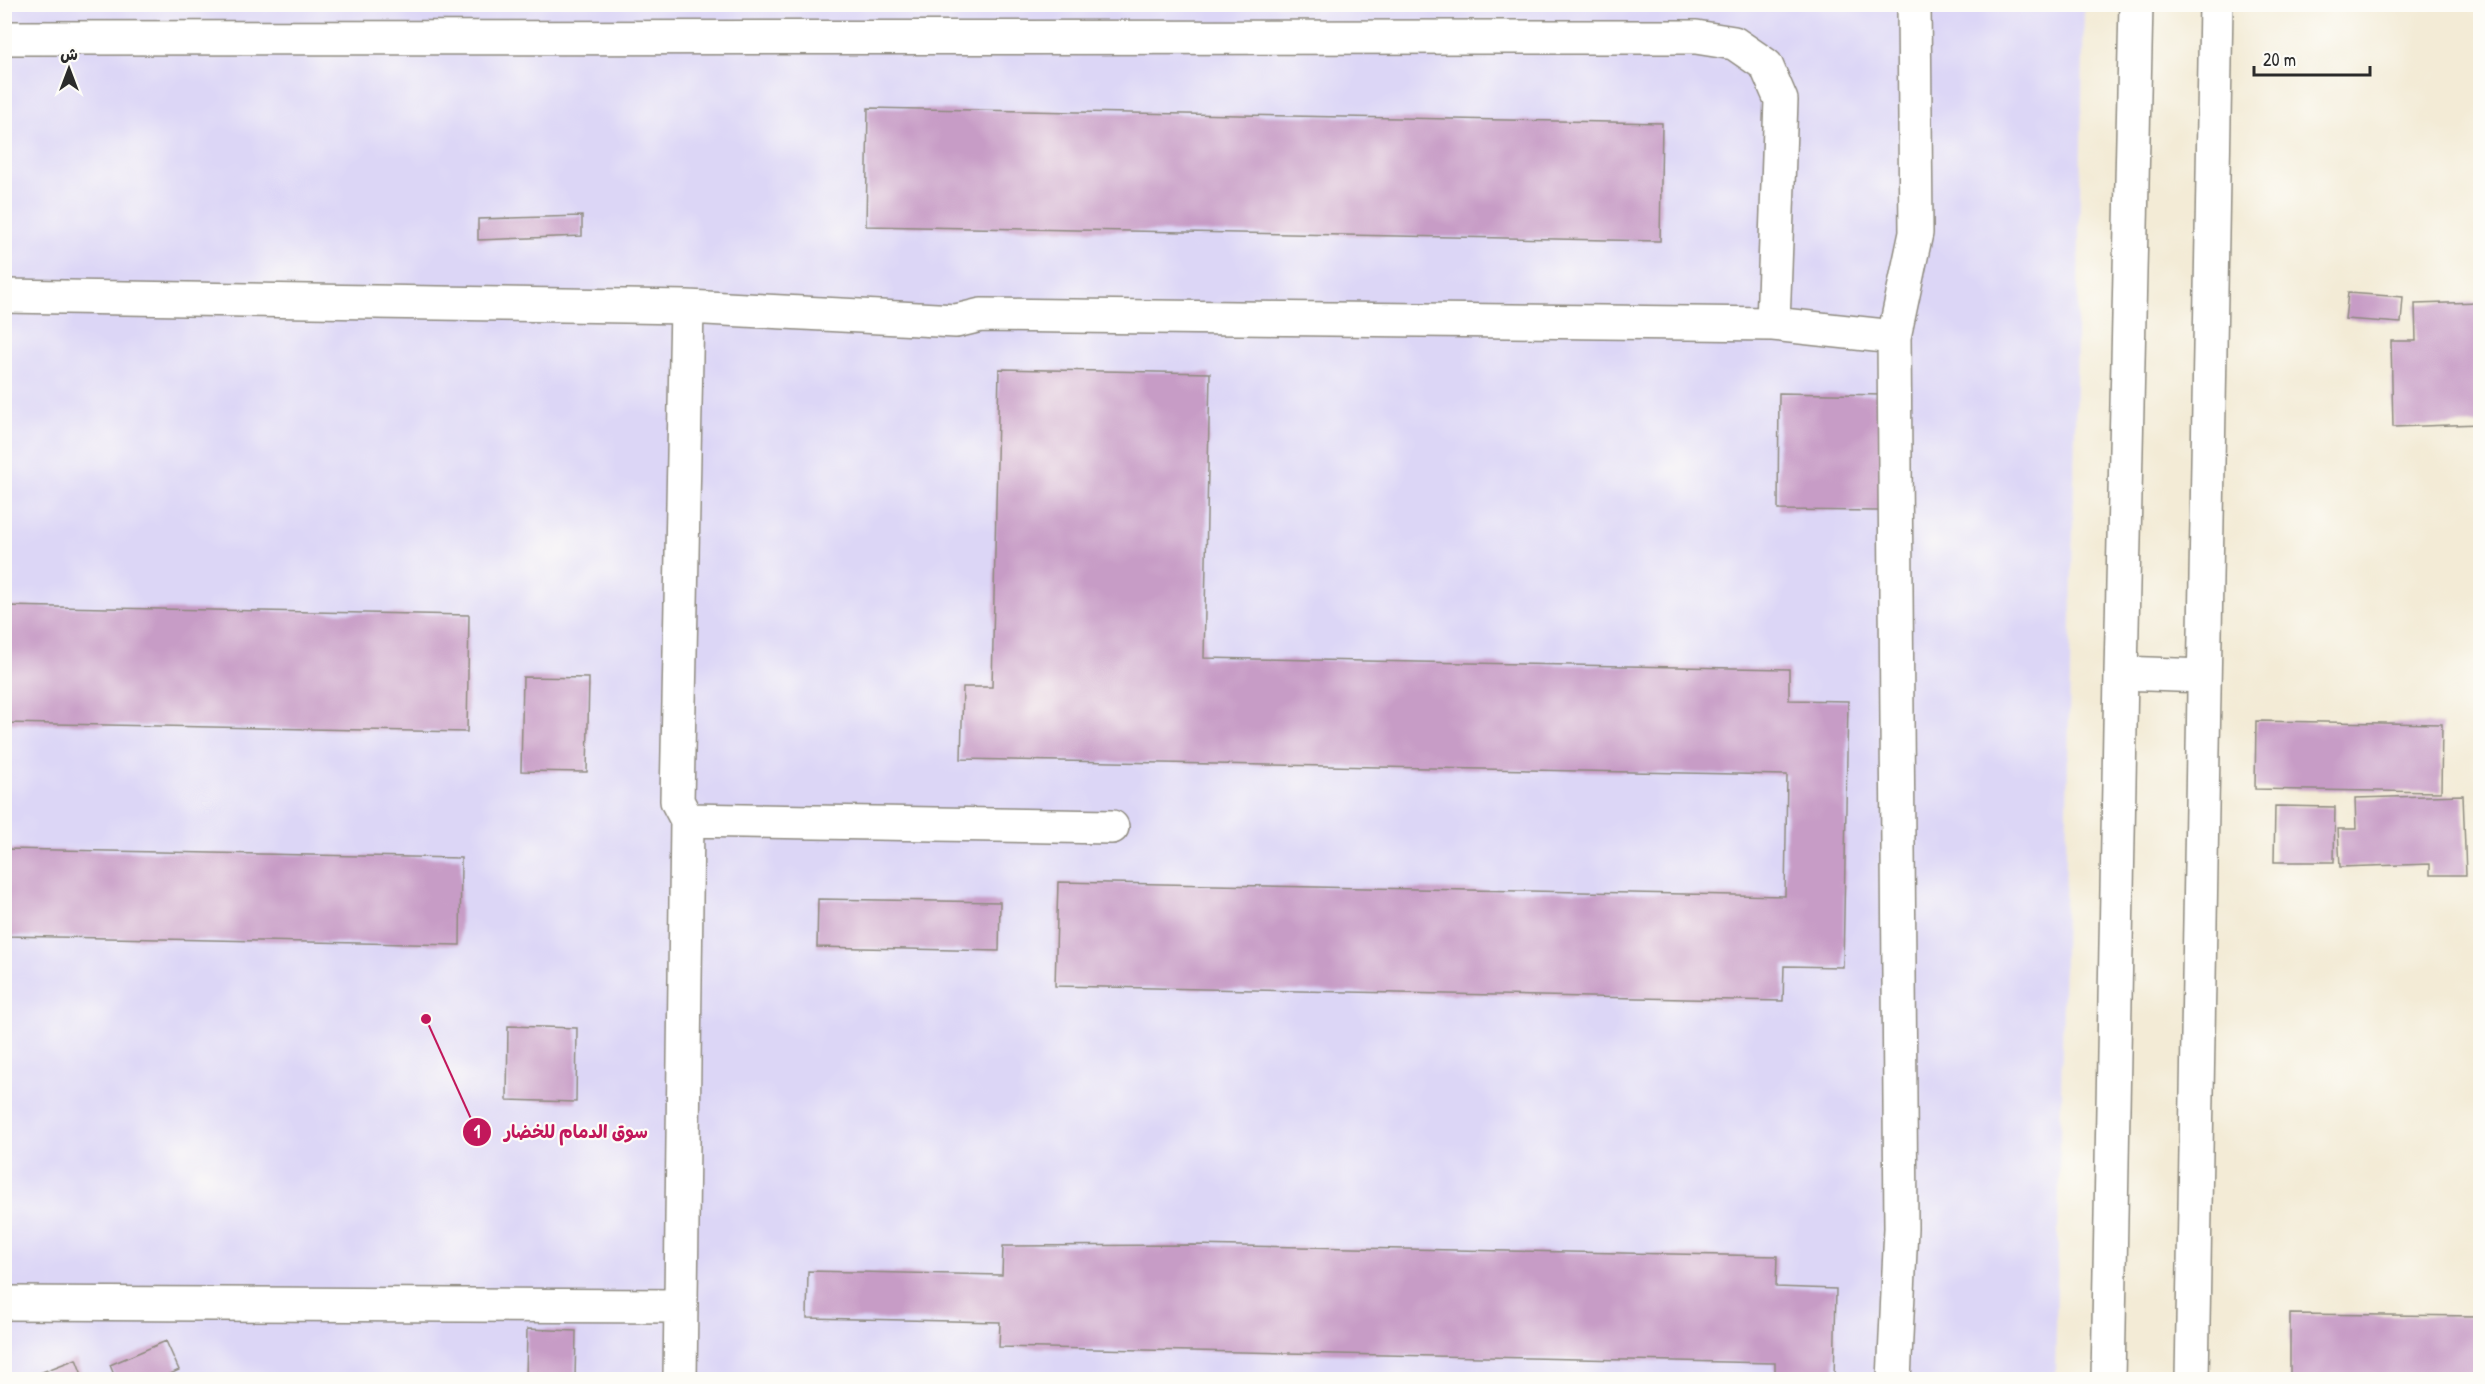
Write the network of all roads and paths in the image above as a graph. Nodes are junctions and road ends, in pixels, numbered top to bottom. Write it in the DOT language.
graph roads {
  1 [pos="1914,4"];
  2 [pos="2136,4"];
  3 [pos="2216,4"];
  4 [pos="4,38"];
  5 [pos="4,296"];
  6 [pos="687,307"];
  7 [pos="1773,324"];
  8 [pos="1894,338"];
  9 [pos="2121,673"];
  10 [pos="2204,676"];
  11 [pos="687,820"];
  12 [pos="1112,827"];
  13 [pos="4,1303"];
  14 [pos="681,1306"];
  15 [pos="681,1380"];
  16 [pos="1894,1380"];
  17 [pos="2108,1380"];
  18 [pos="2192,1380"];
  1 -- 8 [label="street"];
  2 -- 9 [label="street"];
  3 -- 10 [label="street"];
  4 -- 7 [label="street"];
  5 -- 6 [label="street"];
  6 -- 7 [label="street"];
  6 -- 11 [label="street"];
  7 -- 8 [label="street"];
  8 -- 16 [label="street"];
  9 -- 10 [label="street"];
  9 -- 17 [label="street"];
  10 -- 18 [label="street"];
  11 -- 12 [label="street"];
  11 -- 14 [label="street"];
  13 -- 14 [label="street"];
  14 -- 15 [label="street"];
}
